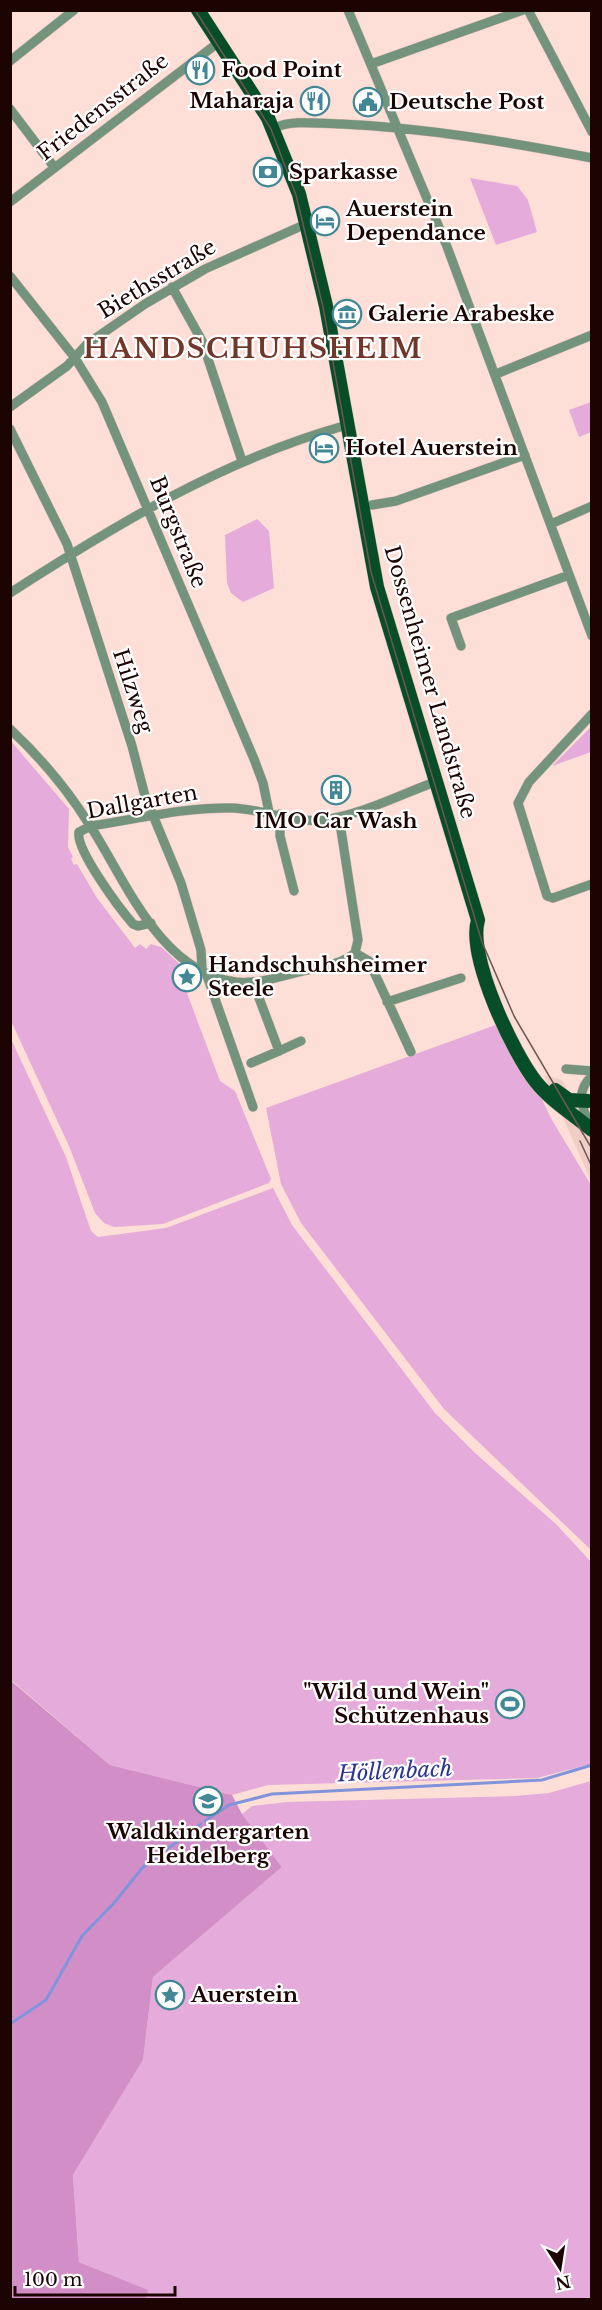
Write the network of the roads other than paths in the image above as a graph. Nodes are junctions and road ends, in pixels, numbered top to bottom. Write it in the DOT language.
graph roads {
  1 [pos="74,10"];
  2 [pos="198,10"];
  3 [pos="348,10"];
  4 [pos="526,10"];
  5 [pos="219,42"];
  6 [pos="10,61"];
  7 [pos="371,64"];
  8 [pos="10,109"];
  9 [pos="394,127"];
  10 [pos="274,128"];
  11 [pos="591,132"];
  12 [pos="591,158"];
  13 [pos="54,167"];
  14 [pos="10,202"];
  15 [pos="306,224"];
  16 [pos="10,276"];
  17 [pos="172,287"];
  18 [pos="591,335"];
  19 [pos="75,358"];
  20 [pos="496,374"];
  21 [pos="10,407"];
  22 [pos="347,424"];
  23 [pos="10,429"];
  24 [pos="525,455"];
  25 [pos="242,461"];
  26 [pos="372,505"];
  27 [pos="591,506"];
  28 [pos="148,507"];
  29 [pos="551,524"];
  30 [pos="70,556"];
  31 [pos="569,575"];
  32 [pos="10,593"];
  33 [pos="591,636"];
  34 [pos="461,646"];
  35 [pos="591,714"];
  36 [pos="10,729"];
  37 [pos="435,782"];
  38 [pos="269,812"];
  39 [pos="280,814"];
  40 [pos="155,816"];
  41 [pos="339,817"];
  42 [pos="91,826"];
  43 [pos="591,884"];
  44 [pos="294,891"];
  45 [pos="151,923"];
  46 [pos="355,953"];
  47 [pos="204,972"];
  48 [pos="461,978"];
  49 [pos="253,982"];
  50 [pos="387,1002"];
  51 [pos="302,1041"];
  52 [pos="279,1051"];
  53 [pos="411,1052"];
  54 [pos="251,1062"];
  55 [pos="522,1062"];
  56 [pos="566,1069"];
  57 [pos="591,1071"];
  58 [pos="591,1076"];
  59 [pos="587,1100"];
  60 [pos="253,1107"];
  61 [pos="591,1129"];
  1 -- 6 [label="street"];
  2 -- 5 [label="main road, Dossenheimer Landstraße"];
  3 -- 7 [label="street"];
  4 -- 7 [label="street"];
  4 -- 11 [label="street"];
  5 -- 10 [label="main road, Dossenheimer Landstraße"];
  5 -- 13 [label="street, Friedensstraße"];
  7 -- 9 [label="street"];
  8 -- 13 [label="street"];
  9 -- 10 [label="street"];
  9 -- 12 [label="street"];
  9 -- 20 [label="street"];
  10 -- 15 [label="main road, Dossenheimer Landstraße"];
  13 -- 14 [label="street, Friedensstraße"];
  15 -- 17 [label="street, Biethsstraße"];
  15 -- 22 [label="main road, Dossenheimer Landstraße"];
  16 -- 19 [label="street, Burgstraße"];
  17 -- 19 [label="street, Biethsstraße"];
  17 -- 25 [label="street"];
  18 -- 20 [label="street"];
  19 -- 21 [label="street, Biethsstraße"];
  19 -- 28 [label="street, Burgstraße"];
  20 -- 24 [label="street"];
  22 -- 25 [label="street"];
  22 -- 37 [label="main road, Dossenheimer Landstraße"];
  23 -- 30 [label="street, Hilzweg"];
  24 -- 26 [label="street"];
  24 -- 29 [label="street"];
  25 -- 28 [label="street"];
  27 -- 29 [label="street"];
  28 -- 30 [label="street"];
  28 -- 38 [label="street, Burgstraße"];
  29 -- 31 [label="street"];
  30 -- 32 [label="street"];
  30 -- 40 [label="street, Hilzweg"];
  31 -- 33 [label="street"];
  31 -- 34 [label="street"];
  35 -- 43 [label="street"];
  36 -- 42 [label="street"];
  37 -- 41 [label="street"];
  37 -- 55 [label="main road, Dossenheimer Landstraße"];
  38 -- 39 [label="street"];
  38 -- 40 [label="street, Dallgarten"];
  39 -- 41 [label="street"];
  39 -- 44 [label="street"];
  40 -- 42 [label="street, Dallgarten"];
  40 -- 47 [label="street, Hilzweg"];
  41 -- 46 [label="street"];
  42 -- 45 [label="street"];
  42 -- 45 [label="street, Dallgarten"];
  45 -- 47 [label="street"];
  46 -- 49 [label="street"];
  46 -- 50 [label="street"];
  47 -- 49 [label="street"];
  47 -- 60 [label="street, Hilzweg"];
  48 -- 50 [label="street"];
  49 -- 52 [label="street"];
  50 -- 53 [label="street"];
  51 -- 52 [label="street"];
  52 -- 54 [label="street"];
  55 -- 59 [label="main road"];
  55 -- 61 [label="main road, Dossenheimer Landstraße"];
  56 -- 57 [label="street"];
  58 -- 59 [label="street"];
  59 -- 61 [label="street, Dossenheimer Landstraße"];
}
